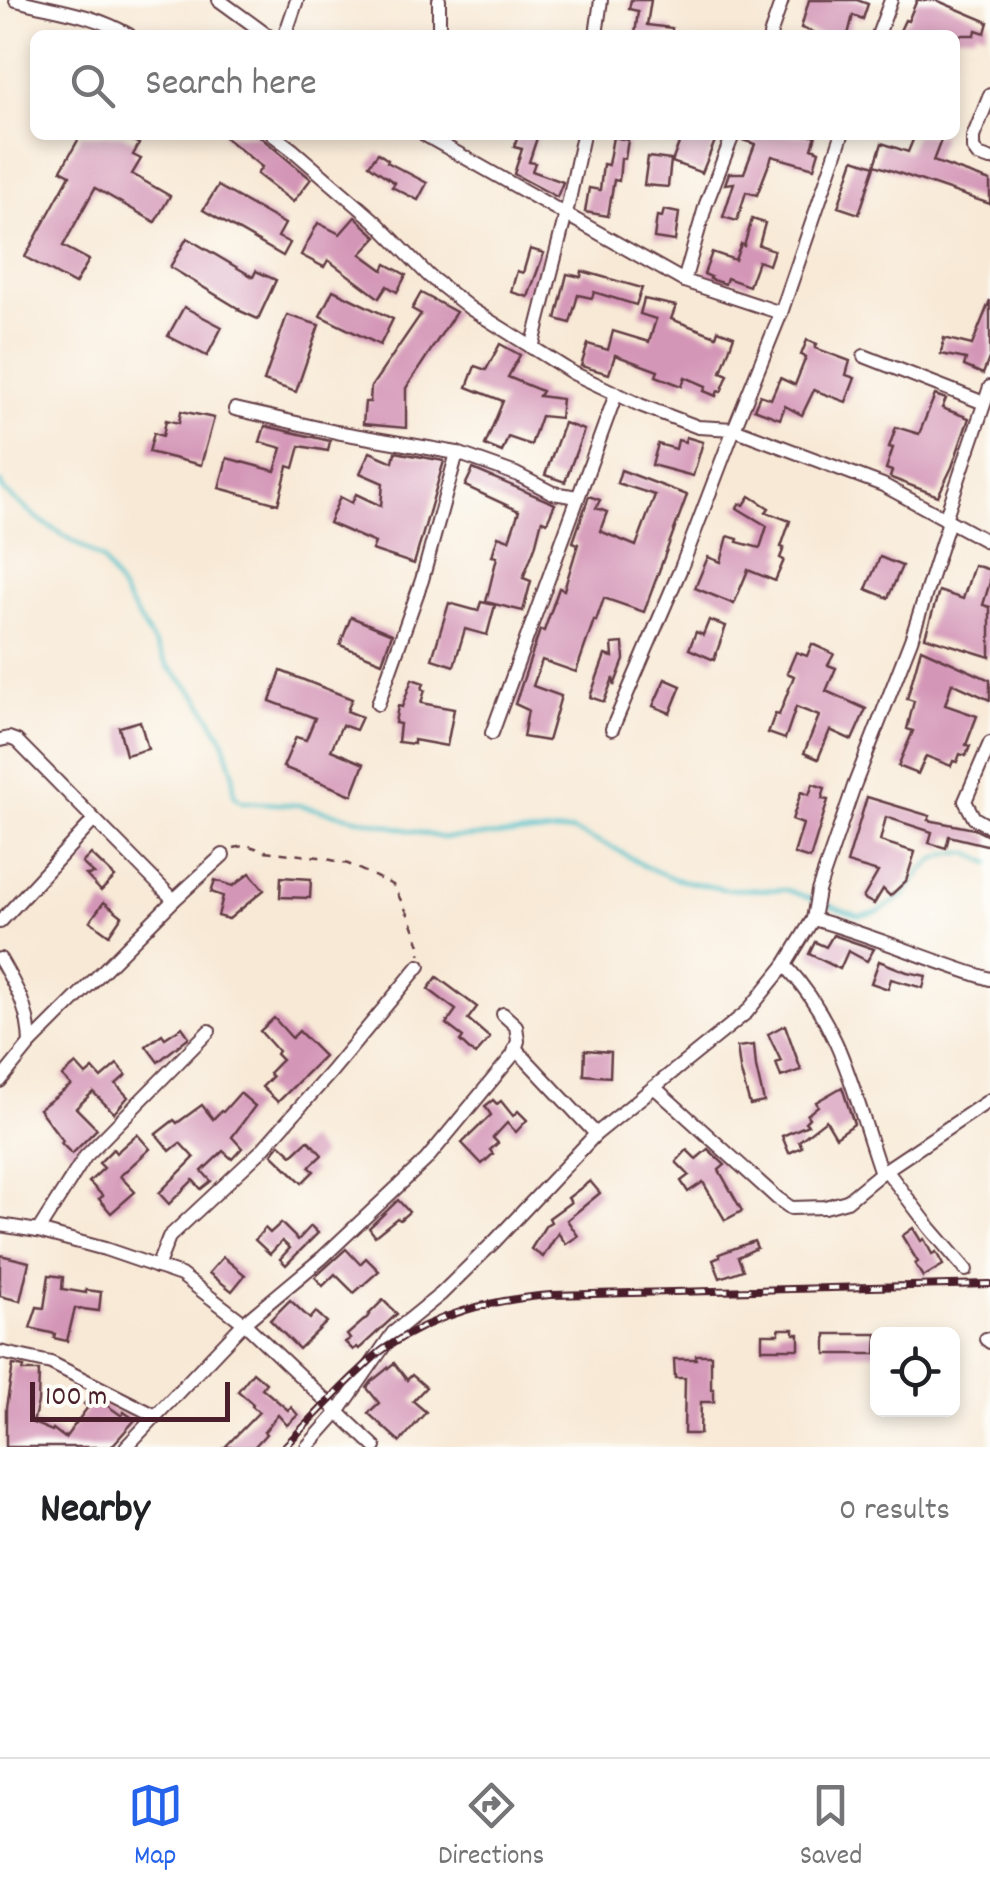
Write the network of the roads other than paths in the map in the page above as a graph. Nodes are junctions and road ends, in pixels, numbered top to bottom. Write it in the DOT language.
graph roads {
  1 [pos="16,0"];
  2 [pos="219,0"];
  3 [pos="297,0"];
  4 [pos="440,0"];
  5 [pos="601,0"];
  6 [pos="782,0"];
  7 [pos="891,0"];
  8 [pos="76,6"];
  9 [pos="121,30"];
  10 [pos="260,30"];
  11 [pos="288,30"];
  12 [pos="439,30"];
  13 [pos="597,30"];
  14 [pos="772,30"];
  15 [pos="880,30"];
  16 [pos="990,95"];
  17 [pos="280,140"];
  18 [pos="443,140"];
  19 [pos="582,140"];
  20 [pos="731,140"];
  21 [pos="840,140"];
  22 [pos="990,159"];
  23 [pos="566,214"];
  24 [pos="684,281"];
  25 [pos="781,314"];
  26 [pos="532,348"];
  27 [pos="864,356"];
  28 [pos="990,387"];
  29 [pos="616,394"];
  30 [pos="984,403"];
  31 [pos="236,409"];
  32 [pos="734,428"];
  33 [pos="457,452"];
  34 [pos="578,496"];
  35 [pos="947,520"];
  36 [pos="990,543"];
  37 [pos="378,704"];
  38 [pos="612,729"];
  39 [pos="492,733"];
  40 [pos="0,740"];
  41 [pos="990,743"];
  42 [pos="94,820"];
  43 [pos="990,827"];
  44 [pos="223,855"];
  45 [pos="174,900"];
  46 [pos="813,914"];
  47 [pos="0,922"];
  48 [pos="0,959"];
  49 [pos="418,966"];
  50 [pos="785,966"];
  51 [pos="990,979"];
  52 [pos="503,1014"];
  53 [pos="209,1031"];
  54 [pos="30,1044"];
  55 [pos="515,1048"];
  56 [pos="1,1077"];
  57 [pos="654,1087"];
  58 [pos="990,1100"];
  59 [pos="596,1134"];
  60 [pos="884,1171"];
  61 [pos="0,1225"];
  62 [pos="38,1231"];
  63 [pos="156,1267"];
  64 [pos="966,1270"];
  65 [pos="244,1323"];
  66 [pos="0,1352"];
  67 [pos="340,1412"];
  68 [pos="156,1416"];
  69 [pos="126,1447"];
  70 [pos="307,1447"];
  71 [pos="375,1447"];
  1 -- 8 [label="street"];
  2 -- 10 [label="street"];
  3 -- 11 [label="street"];
  4 -- 12 [label="street"];
  5 -- 13 [label="street"];
  6 -- 14 [label="street"];
  7 -- 15 [label="street"];
  8 -- 9 [label="street"];
  16 -- 22 [label="street"];
  17 -- 26 [label="street"];
  18 -- 23 [label="street"];
  19 -- 23 [label="street"];
  20 -- 24 [label="street"];
  21 -- 25 [label="street"];
  23 -- 24 [label="street"];
  23 -- 26 [label="street"];
  24 -- 25 [label="street"];
  25 -- 32 [label="street"];
  26 -- 29 [label="street"];
  27 -- 30 [label="street"];
  28 -- 30 [label="street"];
  29 -- 32 [label="street"];
  29 -- 34 [label="street"];
  30 -- 35 [label="street"];
  31 -- 33 [label="street"];
  32 -- 35 [label="street"];
  32 -- 38 [label="street"];
  33 -- 34 [label="street"];
  33 -- 37 [label="street"];
  34 -- 39 [label="street"];
  35 -- 36 [label="street"];
  35 -- 46 [label="street"];
  40 -- 42 [label="street"];
  41 -- 43 [label="street"];
  42 -- 45 [label="street"];
  42 -- 47 [label="street"];
  44 -- 45 [label="street"];
  45 -- 54 [label="street"];
  46 -- 50 [label="street"];
  46 -- 51 [label="street"];
  48 -- 54 [label="street"];
  49 -- 63 [label="street"];
  50 -- 57 [label="street"];
  50 -- 60 [label="street"];
  52 -- 55 [label="street"];
  53 -- 62 [label="street"];
  54 -- 56 [label="street"];
  55 -- 59 [label="street"];
  55 -- 65 [label="street"];
  57 -- 59 [label="street"];
  57 -- 60 [label="street"];
  58 -- 60 [label="street"];
  59 -- 67 [label="street"];
  60 -- 64 [label="street"];
  61 -- 62 [label="street"];
  62 -- 63 [label="street"];
  63 -- 65 [label="street"];
  65 -- 67 [label="street"];
  65 -- 68 [label="street"];
  66 -- 68 [label="street"];
  67 -- 70 [label="street"];
  67 -- 71 [label="street"];
  68 -- 69 [label="street"];
}
